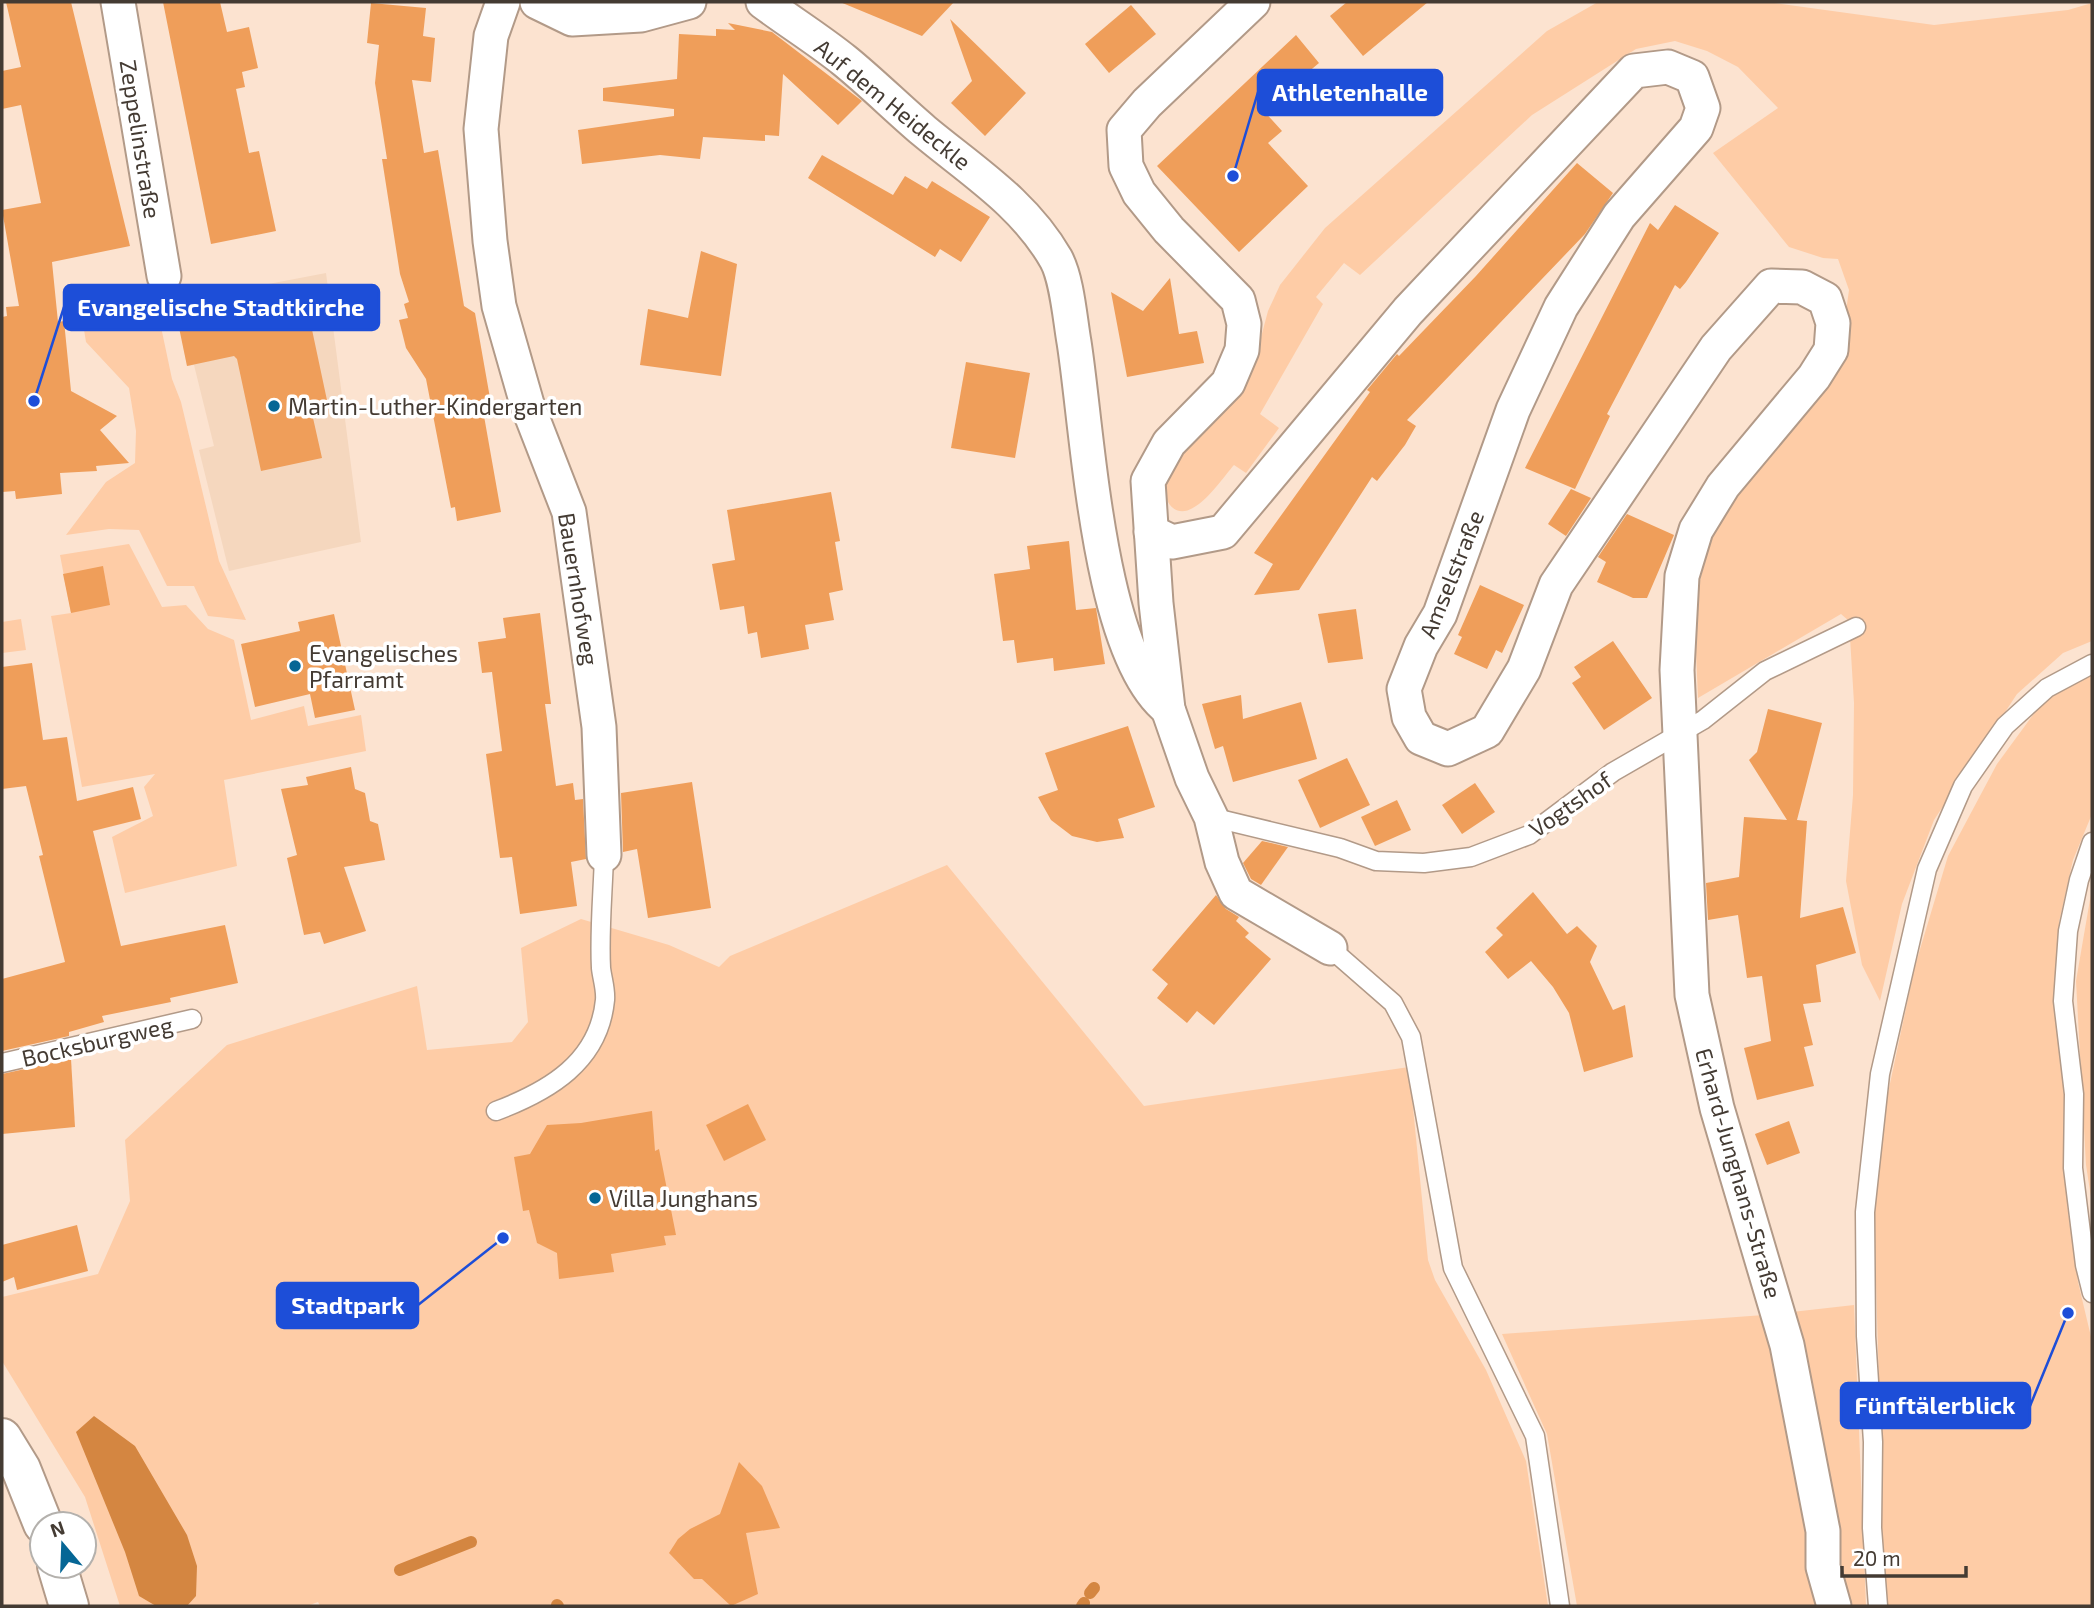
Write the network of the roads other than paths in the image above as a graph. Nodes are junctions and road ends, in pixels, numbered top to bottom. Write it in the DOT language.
graph roads {
  1 [pos="118,2"];
  2 [pos="503,2"];
  3 [pos="537,2"];
  4 [pos="689,2"];
  5 [pos="763,2"];
  6 [pos="1253,2"];
  7 [pos="164,276"];
  8 [pos="1151,532"];
  9 [pos="1856,627"];
  10 [pos="2092,664"];
  11 [pos="1168,709"];
  12 [pos="1679,734"];
  13 [pos="1211,817"];
  14 [pos="2092,842"];
  15 [pos="604,855"];
  16 [pos="1330,948"];
  17 [pos="192,1019"];
  18 [pos="2,1063"];
  19 [pos="496,1111"];
  20 [pos="2092,1293"];
  21 [pos="2,1438"];
  22 [pos="37,1510"];
  23 [pos="61,1580"];
  24 [pos="69,1606"];
  25 [pos="1560,1606"];
  26 [pos="1834,1606"];
  27 [pos="1878,1606"];
  1 -- 7 [label="street, Zeppelinstraße"];
  2 -- 15 [label="street, Bauernhofweg"];
  3 -- 4 [label="street"];
  5 -- 11 [label="street, Auf dem Heideckle"];
  6 -- 8 [label="street"];
  8 -- 11 [label="street"];
  8 -- 12 [label="street, Amselstraße"];
  9 -- 12 [label="lane, Vogtshof"];
  10 -- 27 [label="lane"];
  11 -- 13 [label="street"];
  12 -- 13 [label="lane, Vogtshof"];
  12 -- 26 [label="street, Erhard-Junghans-Straße"];
  13 -- 16 [label="street"];
  14 -- 20 [label="lane"];
  15 -- 19 [label="lane"];
  16 -- 25 [label="lane"];
  17 -- 18 [label="lane, Bocksburgweg"];
  21 -- 22 [label="main road"];
  23 -- 24 [label="main road"];
}
